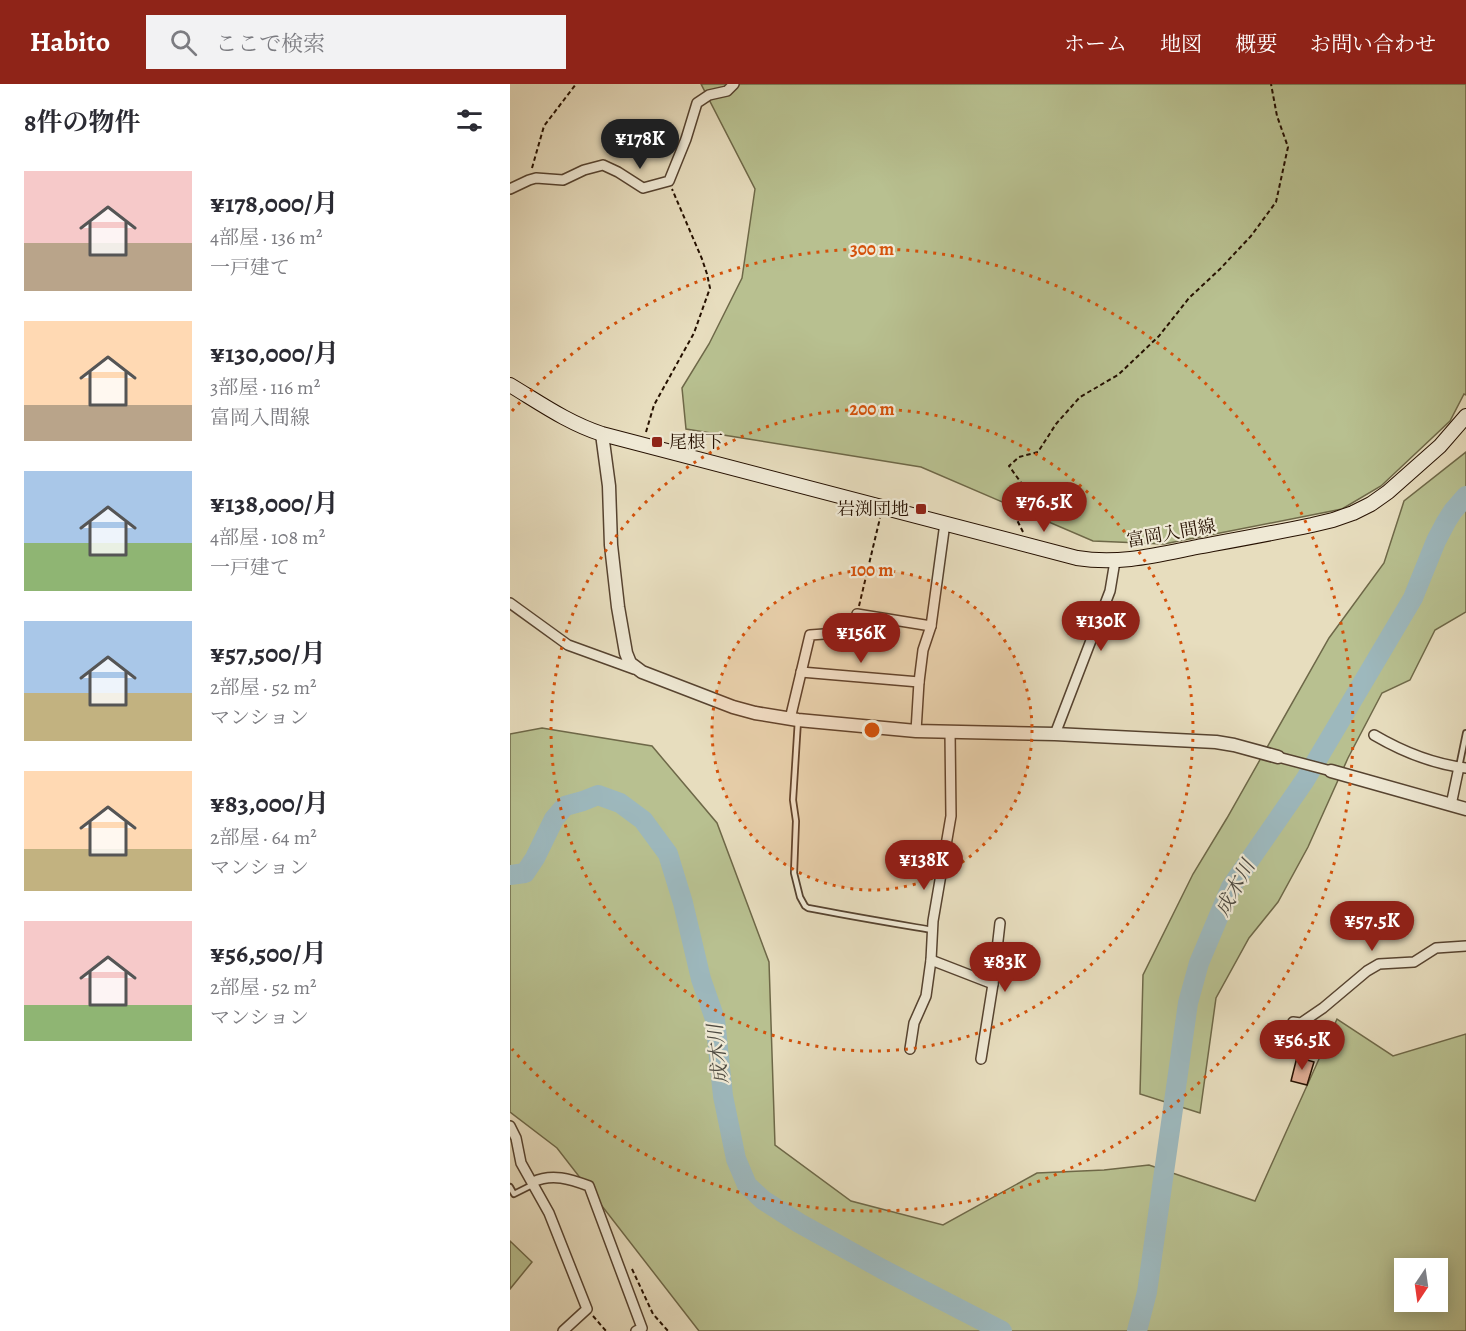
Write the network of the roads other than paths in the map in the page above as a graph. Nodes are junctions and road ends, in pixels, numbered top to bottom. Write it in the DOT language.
graph roads {
  1 [pos="735,84"];
  2 [pos="510,189"];
  3 [pos="510,385"];
  4 [pos="1466,416"];
  5 [pos="602,434"];
  6 [pos="945,523"];
  7 [pos="1115,561"];
  8 [pos="510,603"];
  9 [pos="931,626"];
  10 [pos="642,672"];
  11 [pos="801,672"];
  12 [pos="919,682"];
  13 [pos="794,720"];
  14 [pos="915,731"];
  15 [pos="950,732"];
  16 [pos="1466,733"];
  17 [pos="1055,734"];
  18 [pos="1374,735"];
  19 [pos="1278,757"];
  20 [pos="1462,767"];
  21 [pos="1331,771"];
  22 [pos="1451,805"];
  23 [pos="1466,809"];
  24 [pos="1000,923"];
  25 [pos="932,930"];
  26 [pos="1466,945"];
  27 [pos="931,960"];
  28 [pos="993,984"];
  29 [pos="1293,1022"];
  30 [pos="910,1049"];
  31 [pos="981,1059"];
  32 [pos="510,1126"];
  33 [pos="533,1183"];
  34 [pos="510,1187"];
  35 [pos="562,1331"];
  36 [pos="636,1331"];
  1 -- 2 [label="street"];
  3 -- 5 [label="main road, 富岡入間線"];
  4 -- 7 [label="main road, 富岡入間線"];
  5 -- 6 [label="main road, 富岡入間線"];
  5 -- 10 [label="street"];
  6 -- 7 [label="main road, 富岡入間線"];
  6 -- 9 [label="street"];
  7 -- 17 [label="street"];
  8 -- 10 [label="street"];
  9 -- 11 [label="street"];
  9 -- 12 [label="street"];
  10 -- 13 [label="street"];
  11 -- 12 [label="street"];
  11 -- 13 [label="street"];
  12 -- 14 [label="street"];
  13 -- 14 [label="street"];
  13 -- 25 [label="lane"];
  14 -- 15 [label="street"];
  15 -- 17 [label="street"];
  15 -- 25 [label="street"];
  16 -- 20 [label="lane"];
  17 -- 19 [label="street"];
  18 -- 20 [label="street"];
  19 -- 21 [label="street"];
  20 -- 22 [label="street"];
  21 -- 22 [label="street"];
  22 -- 23 [label="street"];
  24 -- 28 [label="street"];
  25 -- 27 [label="street"];
  26 -- 29 [label="street"];
  27 -- 28 [label="street"];
  27 -- 30 [label="street"];
  28 -- 31 [label="street"];
  32 -- 33 [label="street"];
  33 -- 34 [label="lane"];
  33 -- 35 [label="street"];
  33 -- 36 [label="street"];
}
